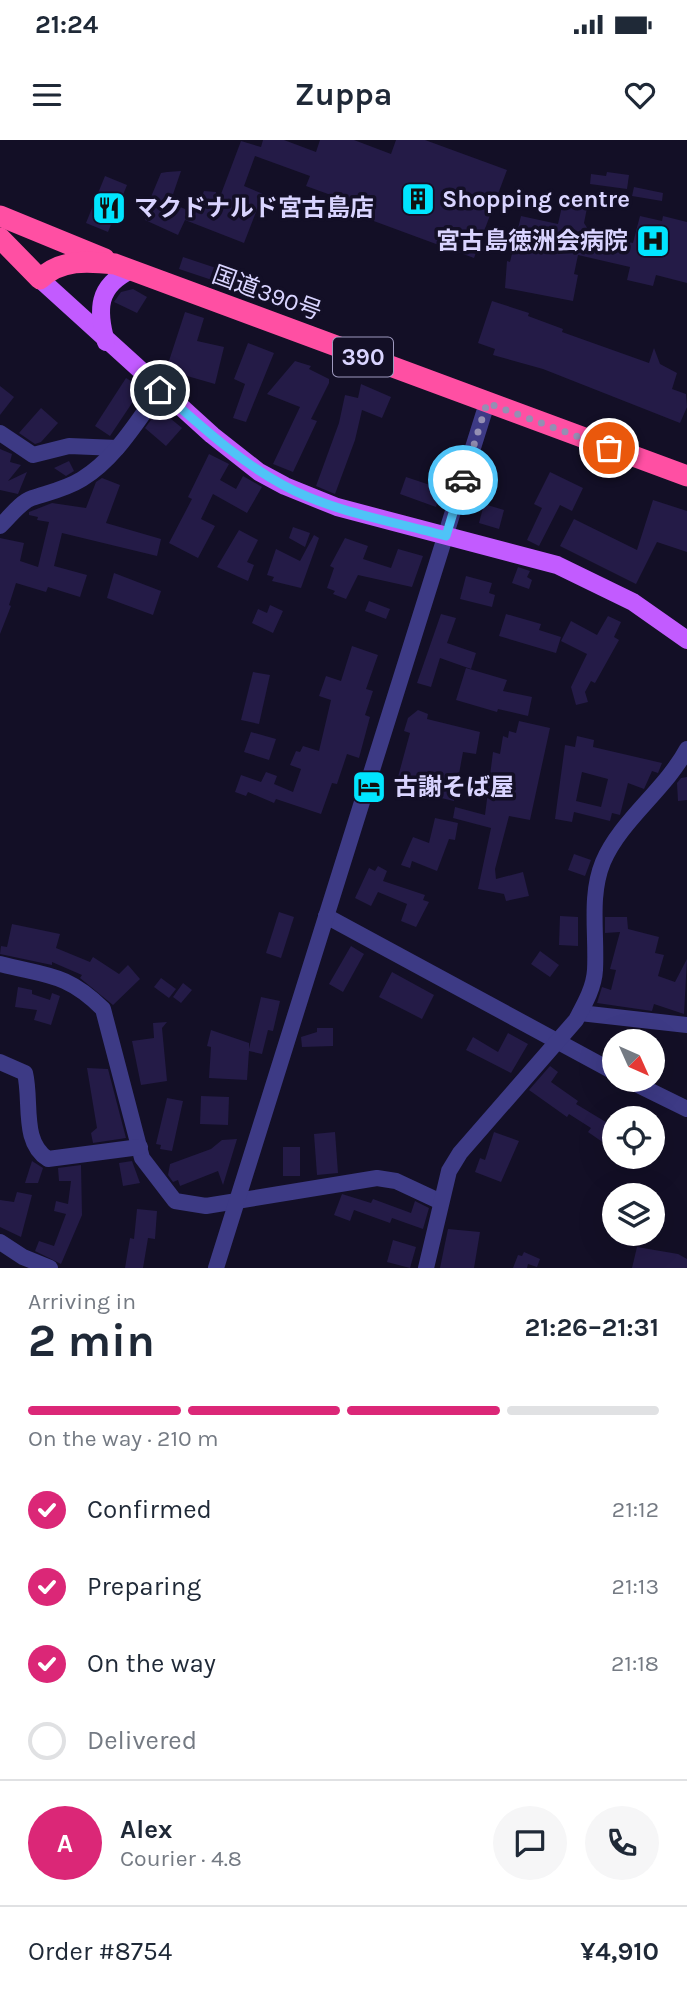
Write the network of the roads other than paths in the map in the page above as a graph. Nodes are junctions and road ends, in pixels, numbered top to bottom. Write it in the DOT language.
graph roads {
  1 [pos="0,216"];
  2 [pos="0,238"];
  3 [pos="123,267"];
  4 [pos="40,279"];
  5 [pos="106,342"];
  6 [pos="160,390"];
  7 [pos="487,403"];
  8 [pos="0,433"];
  9 [pos="117,448"];
  10 [pos="687,476"];
  11 [pos="0,526"];
  12 [pos="446,536"];
  13 [pos="687,640"];
  14 [pos="687,749"];
  15 [pos="326,916"];
  16 [pos="0,964"];
  17 [pos="580,1013"];
  18 [pos="687,1025"];
  19 [pos="559,1040"];
  20 [pos="0,1062"];
  21 [pos="602,1065"];
  22 [pos="652,1092"];
  23 [pos="687,1109"];
  24 [pos="140,1147"];
  25 [pos="237,1202"];
  26 [pos="441,1202"];
  27 [pos="0,1242"];
  28 [pos="50,1268"];
  29 [pos="216,1268"];
  30 [pos="426,1268"];
  1 -- 3 [label="highway"];
  2 -- 4 [label="highway"];
  3 -- 4 [label="highway, 国道390号 / 390"];
  3 -- 5 [label="main road"];
  3 -- 7 [label="highway, 国道390号 / 390"];
  4 -- 5 [label="main road"];
  5 -- 6 [label="main road"];
  6 -- 9 [label="street"];
  6 -- 12 [label="main road"];
  7 -- 10 [label="highway, 国道390号 / 390"];
  7 -- 12 [label="street"];
  8 -- 9 [label="street"];
  9 -- 11 [label="street"];
  12 -- 13 [label="main road"];
  12 -- 15 [label="street"];
  14 -- 17 [label="street"];
  15 -- 19 [label="street"];
  15 -- 25 [label="street"];
  16 -- 24 [label="street"];
  17 -- 18 [label="street"];
  17 -- 19 [label="street"];
  19 -- 21 [label="street"];
  19 -- 26 [label="street"];
  20 -- 24 [label="street"];
  22 -- 23 [label="street"];
  24 -- 25 [label="street"];
  25 -- 26 [label="street"];
  25 -- 29 [label="street"];
  26 -- 30 [label="street"];
  27 -- 28 [label="street"];
}
